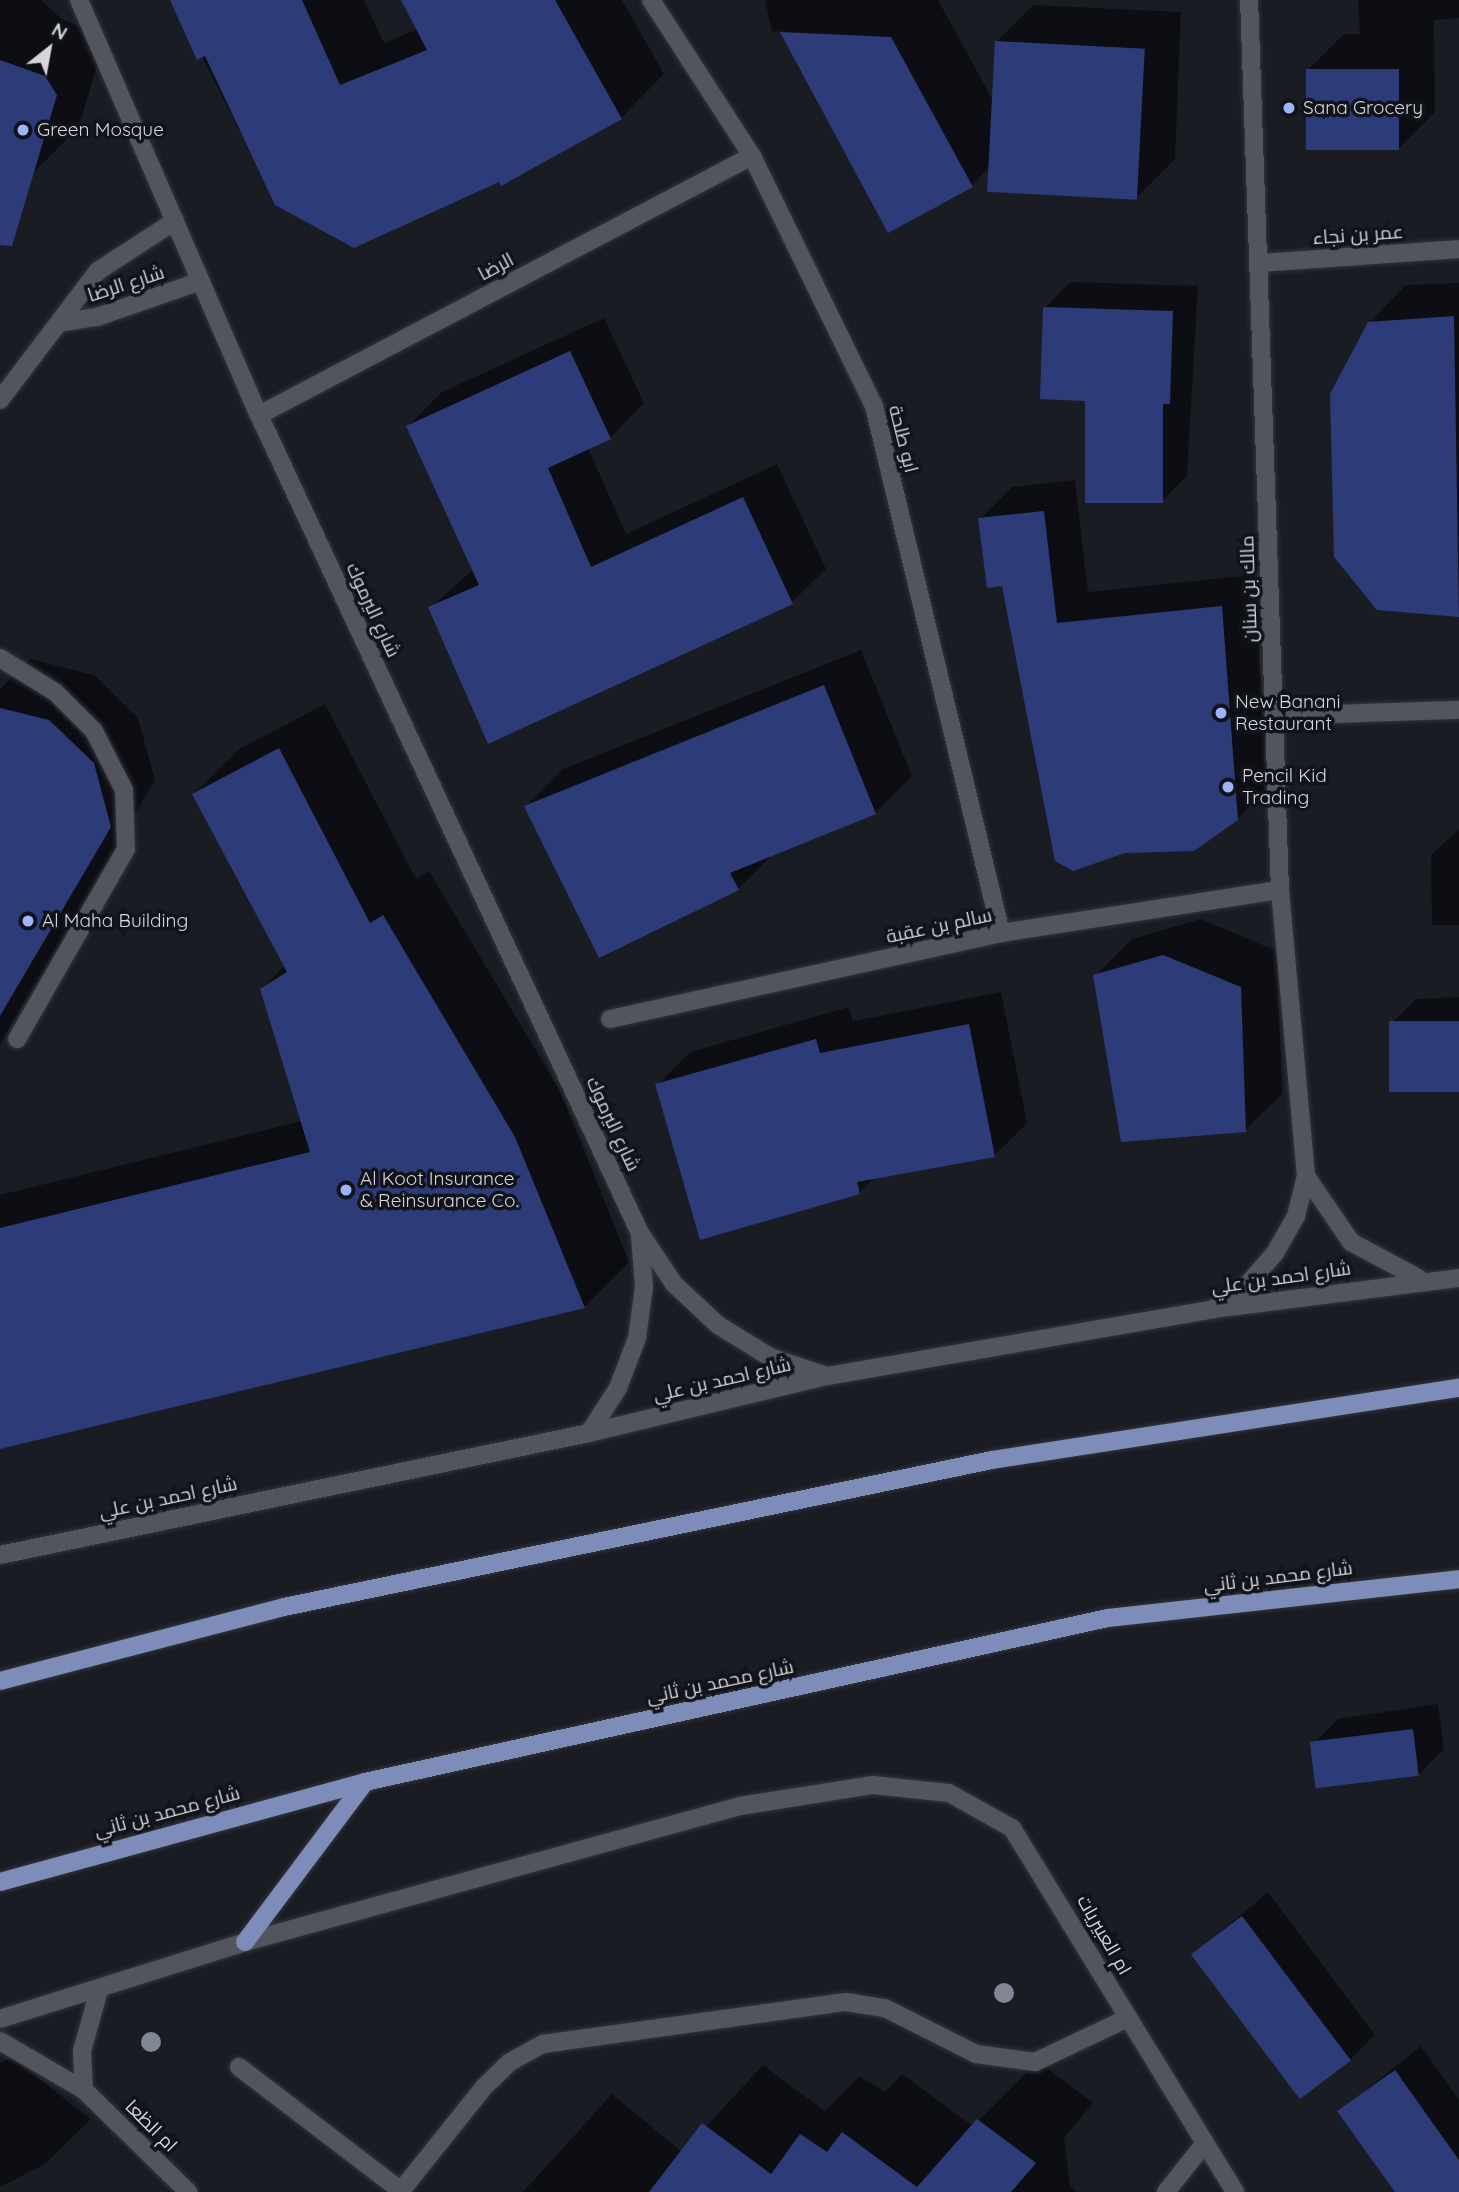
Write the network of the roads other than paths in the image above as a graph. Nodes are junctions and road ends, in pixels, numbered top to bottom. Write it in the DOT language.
graph roads {
  1 [pos="79,0"];
  2 [pos="651,0"];
  3 [pos="1249,0"];
  4 [pos="752,156"];
  5 [pos="175,221"];
  6 [pos="1459,249"];
  7 [pos="1260,263"];
  8 [pos="201,281"];
  9 [pos="64,322"];
  10 [pos="0,400"];
  11 [pos="259,415"];
  12 [pos="0,658"];
  13 [pos="1459,710"];
  14 [pos="1274,716"];
  15 [pos="1280,890"];
  16 [pos="1001,933"];
  17 [pos="610,1019"];
  18 [pos="17,1039"];
  19 [pos="1306,1176"];
  20 [pos="640,1233"];
  21 [pos="1459,1278"];
  22 [pos="1421,1280"];
  23 [pos="1214,1309"];
  24 [pos="827,1376"];
  25 [pos="1459,1388"];
  26 [pos="589,1433"];
  27 [pos="0,1555"];
  28 [pos="1459,1579"];
  29 [pos="1,1681"];
  30 [pos="365,1782"];
  31 [pos="0,1882"];
  32 [pos="245,1942"];
  33 [pos="99,1990"];
  34 [pos="1128,2018"];
  35 [pos="0,2019"];
  36 [pos="0,2041"];
  37 [pos="239,2067"];
  38 [pos="84,2090"];
  39 [pos="1205,2143"];
  40 [pos="400,2191"];
  41 [pos="188,2192"];
  42 [pos="1166,2192"];
  43 [pos="1235,2192"];
  1 -- 5 [label="street, شارع اليرموك"];
  2 -- 4 [label="street, ابو طلحة"];
  3 -- 7 [label="street, مالك بن سنان"];
  4 -- 11 [label="street, الرضا"];
  4 -- 16 [label="street, ابو طلحة"];
  5 -- 8 [label="street, شارع اليرموك"];
  5 -- 9 [label="street, شارع الرضا"];
  6 -- 7 [label="street, عمر بن نجاء"];
  7 -- 14 [label="street, مالك بن سنان"];
  8 -- 9 [label="street, شارع الرضا"];
  8 -- 11 [label="street, شارع اليرموك"];
  9 -- 10 [label="street, شارع الرضا"];
  11 -- 20 [label="street, شارع اليرموك"];
  12 -- 18 [label="street"];
  13 -- 14 [label="street"];
  14 -- 15 [label="street, مالك بن سنان"];
  15 -- 16 [label="street, سالم بن عقبة"];
  15 -- 19 [label="street, مالك بن سنان"];
  16 -- 17 [label="street, سالم بن عقبة"];
  19 -- 22 [label="street, مالك بن سنان"];
  19 -- 23 [label="street, مالك بن سنان"];
  20 -- 24 [label="street, شارع اليرموك"];
  20 -- 26 [label="street, شارع اليرموك"];
  21 -- 22 [label="street, شارع احمد بن علي"];
  22 -- 23 [label="street, شارع احمد بن علي"];
  23 -- 24 [label="street, شارع احمد بن علي"];
  24 -- 26 [label="street, شارع احمد بن علي"];
  25 -- 29 [label="main road"];
  26 -- 27 [label="street, شارع احمد بن علي"];
  28 -- 30 [label="main road, شارع محمد بن ثاني"];
  30 -- 31 [label="main road, شارع محمد بن ثاني"];
  30 -- 32 [label="main road"];
  32 -- 33 [label="street"];
  32 -- 34 [label="street, ام العبيريات"];
  33 -- 35 [label="street"];
  33 -- 38 [label="street"];
  34 -- 39 [label="street, ام العبيريات"];
  34 -- 40 [label="street"];
  36 -- 38 [label="street, ام الظعا"];
  37 -- 40 [label="street"];
  38 -- 41 [label="street, ام الظعا"];
  39 -- 42 [label="street"];
  39 -- 43 [label="street, ام العبيريات"];
}
